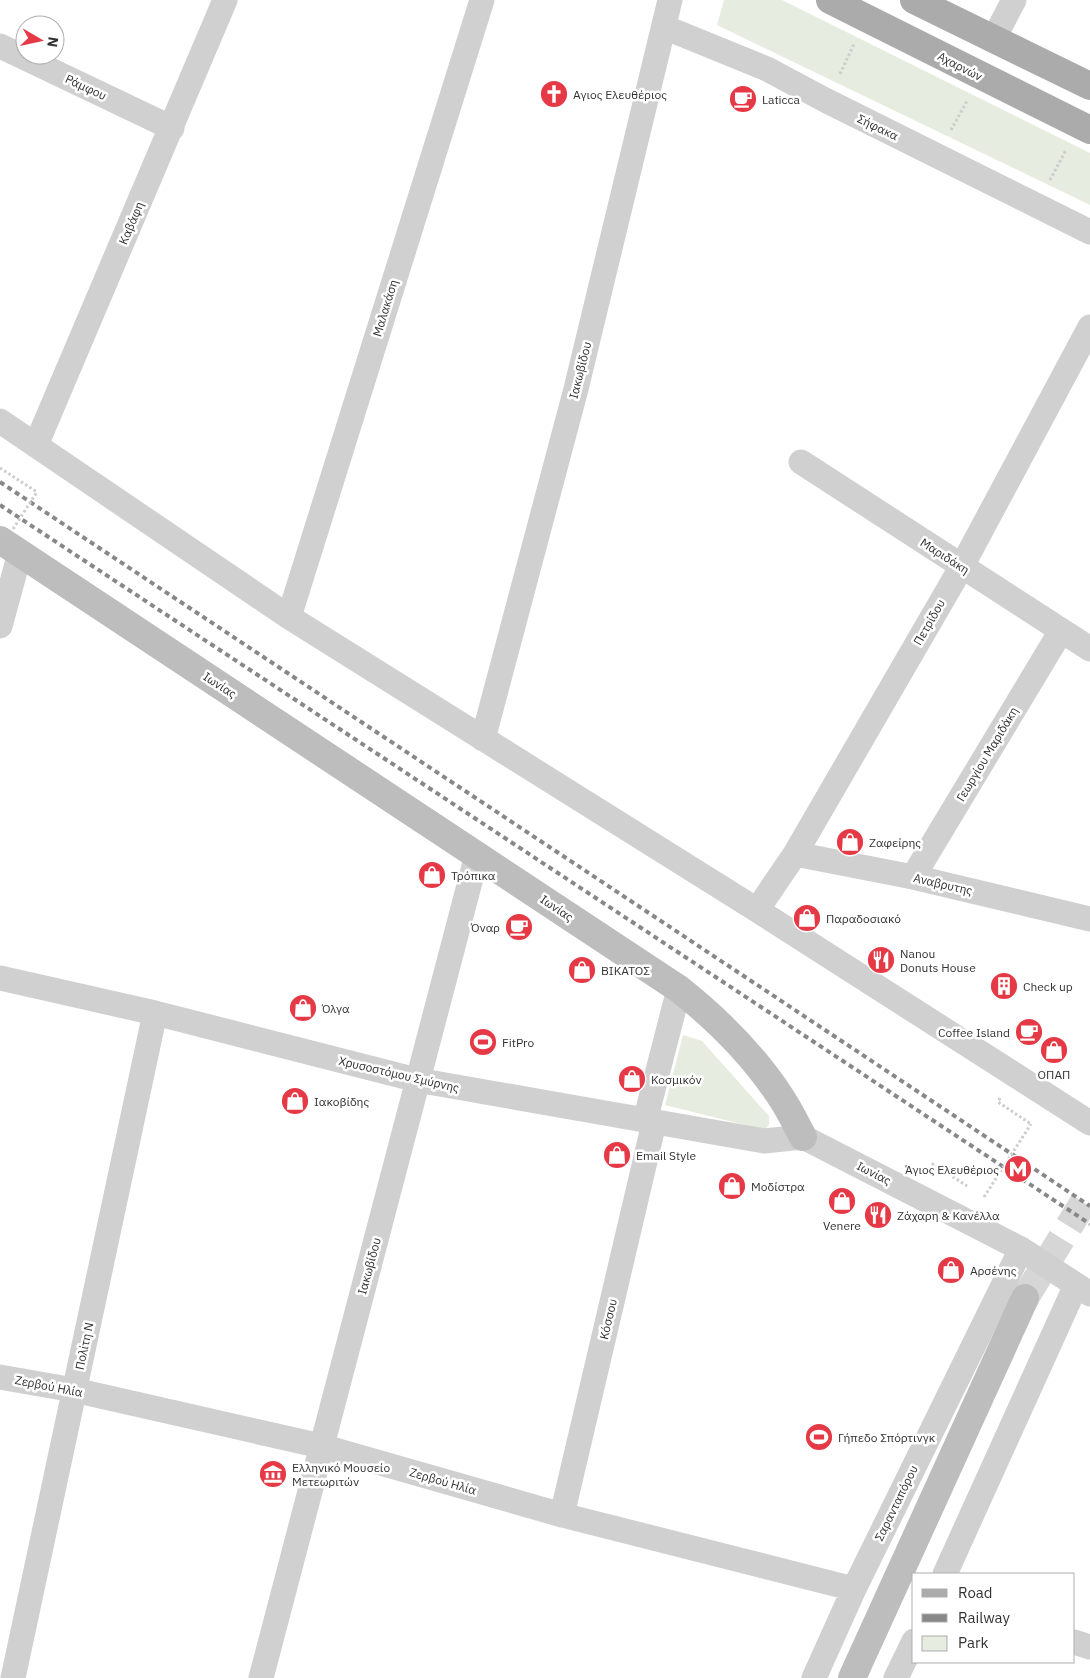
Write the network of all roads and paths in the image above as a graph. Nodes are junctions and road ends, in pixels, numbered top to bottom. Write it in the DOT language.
graph roads {
  1 [pos="225,0"];
  2 [pos="482,0"];
  3 [pos="670,0"];
  4 [pos="830,0"];
  5 [pos="914,0"];
  6 [pos="1014,0"];
  7 [pos="866,19"];
  8 [pos="664,27"];
  9 [pos="993,40"];
  10 [pos="0,46"];
  11 [pos="980,76"];
  12 [pos="1090,86"];
  13 [pos="827,101"];
  14 [pos="172,128"];
  15 [pos="1085,128"];
  16 [pos="938,156"];
  17 [pos="1037,205"];
  18 [pos="1090,232"];
  19 [pos="1090,327"];
  20 [pos="0,422"];
  21 [pos="36,445"];
  22 [pos="801,462"];
  23 [pos="0,468"];
  24 [pos="11,540"];
  25 [pos="962,566"];
  26 [pos="289,616"];
  27 [pos="0,626"];
  28 [pos="1061,631"];
  29 [pos="1090,649"];
  30 [pos="483,739"];
  31 [pos="795,854"];
  32 [pos="477,855"];
  33 [pos="912,877"];
  34 [pos="757,910"];
  35 [pos="1090,919"];
  36 [pos="0,978"];
  37 [pos="679,989"];
  38 [pos="155,1013"];
  39 [pos="417,1080"];
  40 [pos="1089,1121"];
  41 [pos="649,1122"];
  42 [pos="1031,1124"];
  43 [pos="803,1137"];
  44 [pos="984,1197"];
  45 [pos="1021,1249"];
  46 [pos="1083,1290"];
  47 [pos="1025,1298"];
  48 [pos="0,1377"];
  49 [pos="74,1390"];
  50 [pos="321,1446"];
  51 [pos="562,1515"];
  52 [pos="945,1573"];
  53 [pos="854,1589"];
  54 [pos="1075,1642"];
  55 [pos="912,1645"];
  56 [pos="1090,1647"];
  57 [pos="13,1678"];
  58 [pos="260,1678"];
  59 [pos="814,1678"];
  60 [pos="852,1678"];
  61 [pos="896,1678"];
  1 -- 14 [label="street, Καβάφη"];
  2 -- 26 [label="street, Μαλακάση"];
  3 -- 8 [label="street, Ιακωβίδου"];
  4 -- 7 [label="main road, Αχαρνών"];
  5 -- 9 [label="main road"];
  6 -- 9 [label="street"];
  7 -- 11 [label="main road, Αχαρνών"];
  7 -- 13 [label="path"];
  8 -- 13 [label="street, Σήφακα"];
  8 -- 30 [label="street, Ιακωβίδου"];
  9 -- 12 [label="main road"];
  10 -- 14 [label="street, Ράμφου"];
  11 -- 15 [label="main road, Αχαρνών"];
  11 -- 16 [label="path"];
  13 -- 16 [label="street, Σήφακα"];
  14 -- 21 [label="street, Καβάφη"];
  15 -- 17 [label="path"];
  16 -- 17 [label="street, Σήφακα"];
  17 -- 18 [label="street, Σήφακα"];
  19 -- 25 [label="street, Πετρίδου"];
  20 -- 21 [label="street"];
  21 -- 26 [label="street"];
  22 -- 25 [label="street, Μαριδάκη"];
  23 -- 24 [label="path, bridge"];
  24 -- 27 [label="street"];
  24 -- 32 [label="street, Ιωνίας"];
  25 -- 28 [label="street, Μαριδάκη"];
  25 -- 31 [label="street, Πετρίδου"];
  26 -- 30 [label="street"];
  28 -- 29 [label="street, Μαριδάκη"];
  28 -- 33 [label="street, Γεωργίου Μαριδάκη"];
  30 -- 34 [label="street"];
  31 -- 33 [label="street, Αναβρυτης"];
  31 -- 34 [label="street, Πετρίδου"];
  32 -- 37 [label="street, Ιωνίας"];
  32 -- 39 [label="street, Ιακωβίδου"];
  33 -- 35 [label="street, Αναβρυτης"];
  34 -- 40 [label="street"];
  36 -- 38 [label="street, Χρυσοστόμου Σμύρνης"];
  37 -- 41 [label="street, Κόσσου"];
  37 -- 43 [label="street, Ιωνίας"];
  38 -- 39 [label="street, Χρυσοστόμου Σμύρνης"];
  38 -- 49 [label="street, Πολίτη Ν"];
  39 -- 41 [label="street, Χρυσοστόμου Σμύρνης"];
  39 -- 50 [label="street, Ιακωβίδου"];
  41 -- 43 [label="street, Χρυσοστόμου Σμύρνης"];
  41 -- 51 [label="street, Κόσσου"];
  42 -- 44 [label="path, bridge"];
  43 -- 45 [label="street, Ιωνίας"];
  45 -- 46 [label="street, Ιωνίας"];
  45 -- 53 [label="street, Σαρανταπόρου"];
  46 -- 52 [label="street"];
  47 -- 60 [label="street"];
  48 -- 49 [label="street, Ζερβού Ηλία"];
  49 -- 50 [label="street, Ζερβού Ηλία"];
  49 -- 57 [label="street, Πολίτη Ν"];
  50 -- 51 [label="street, Ζερβού Ηλία"];
  50 -- 58 [label="street, Ιακωβίδου"];
  51 -- 53 [label="street, Ζερβού Ηλία"];
  53 -- 59 [label="street, Σαρανταπόρου"];
  54 -- 56 [label="street"];
  55 -- 61 [label="street"];
}
